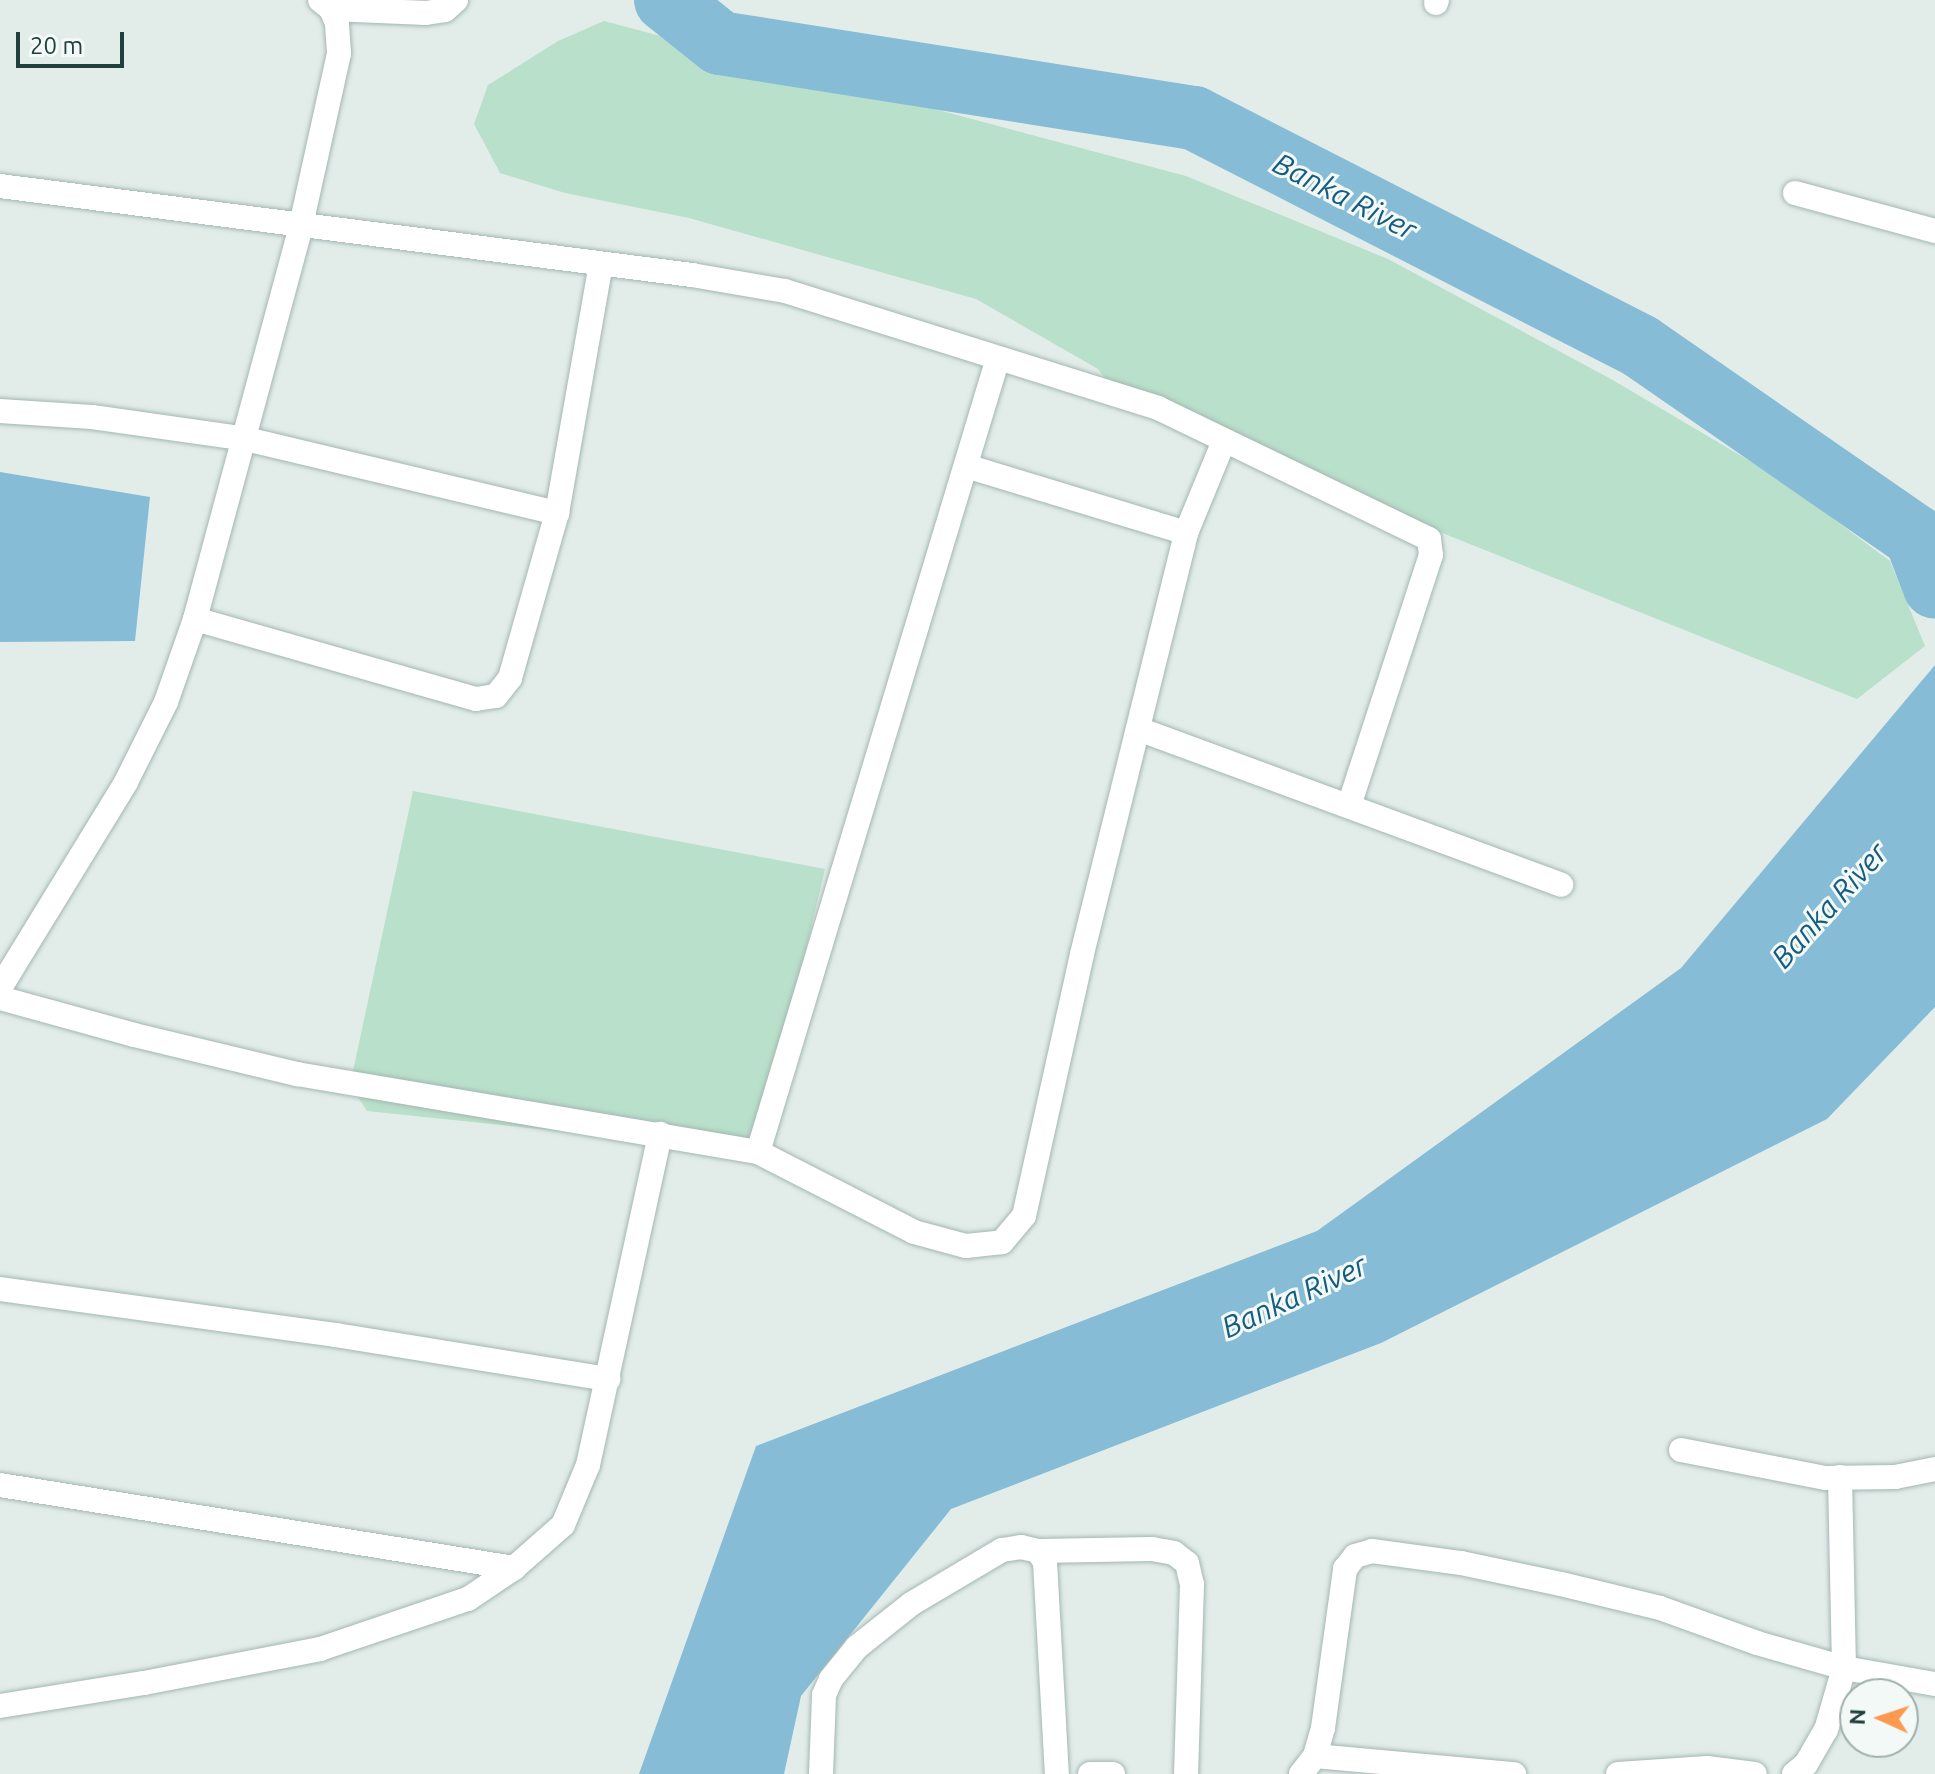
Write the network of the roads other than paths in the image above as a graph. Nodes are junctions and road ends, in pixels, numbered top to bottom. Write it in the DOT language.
graph roads {
  1 [pos="456,0"];
  2 [pos="326,5"];
  3 [pos="0,186"];
  4 [pos="1795,193"];
  5 [pos="301,225"];
  6 [pos="1935,231"];
  7 [pos="601,264"];
  8 [pos="998,358"];
  9 [pos="0,411"];
  10 [pos="246,439"];
  11 [pos="1224,441"];
  12 [pos="966,466"];
  13 [pos="557,513"];
  14 [pos="1186,533"];
  15 [pos="195,619"];
  16 [pos="1138,729"];
  17 [pos="1349,806"];
  18 [pos="1561,885"];
  19 [pos="0,988"];
  20 [pos="0,998"];
  21 [pos="660,1134"];
  22 [pos="758,1152"];
  23 [pos="0,1289"];
  24 [pos="608,1379"];
  25 [pos="1681,1450"];
  26 [pos="1935,1469"];
  27 [pos="1840,1477"];
  28 [pos="0,1485"];
  29 [pos="1038,1551"];
  30 [pos="514,1568"];
  31 [pos="1844,1668"];
  32 [pos="1935,1684"];
  33 [pos="0,1706"];
  34 [pos="1308,1765"];
  35 [pos="821,1774"];
  36 [pos="1057,1774"];
  37 [pos="1090,1774"];
  38 [pos="1113,1774"];
  39 [pos="1186,1774"];
  40 [pos="1514,1774"];
  41 [pos="1618,1774"];
  42 [pos="1755,1774"];
  43 [pos="1794,1774"];
  1 -- 2 [label="street"];
  2 -- 5 [label="street"];
  3 -- 5 [label="street"];
  4 -- 6 [label="street"];
  5 -- 7 [label="street"];
  5 -- 10 [label="street"];
  7 -- 8 [label="street"];
  7 -- 13 [label="street"];
  8 -- 11 [label="street"];
  8 -- 12 [label="street"];
  9 -- 10 [label="street"];
  10 -- 13 [label="street"];
  10 -- 15 [label="street"];
  11 -- 14 [label="street"];
  11 -- 17 [label="street"];
  12 -- 14 [label="street"];
  12 -- 22 [label="street"];
  13 -- 15 [label="street"];
  14 -- 16 [label="street"];
  15 -- 19 [label="street"];
  16 -- 17 [label="street"];
  16 -- 22 [label="street"];
  17 -- 18 [label="street"];
  20 -- 21 [label="street"];
  21 -- 22 [label="street"];
  21 -- 24 [label="street"];
  23 -- 24 [label="street"];
  24 -- 30 [label="street"];
  25 -- 27 [label="street"];
  26 -- 27 [label="street"];
  27 -- 31 [label="street"];
  28 -- 30 [label="street"];
  29 -- 35 [label="street"];
  29 -- 36 [label="street"];
  29 -- 39 [label="street"];
  30 -- 33 [label="street"];
  31 -- 32 [label="street"];
  31 -- 34 [label="street"];
  31 -- 43 [label="street"];
  34 -- 40 [label="street"];
  37 -- 38 [label="street"];
  41 -- 42 [label="street"];
}
